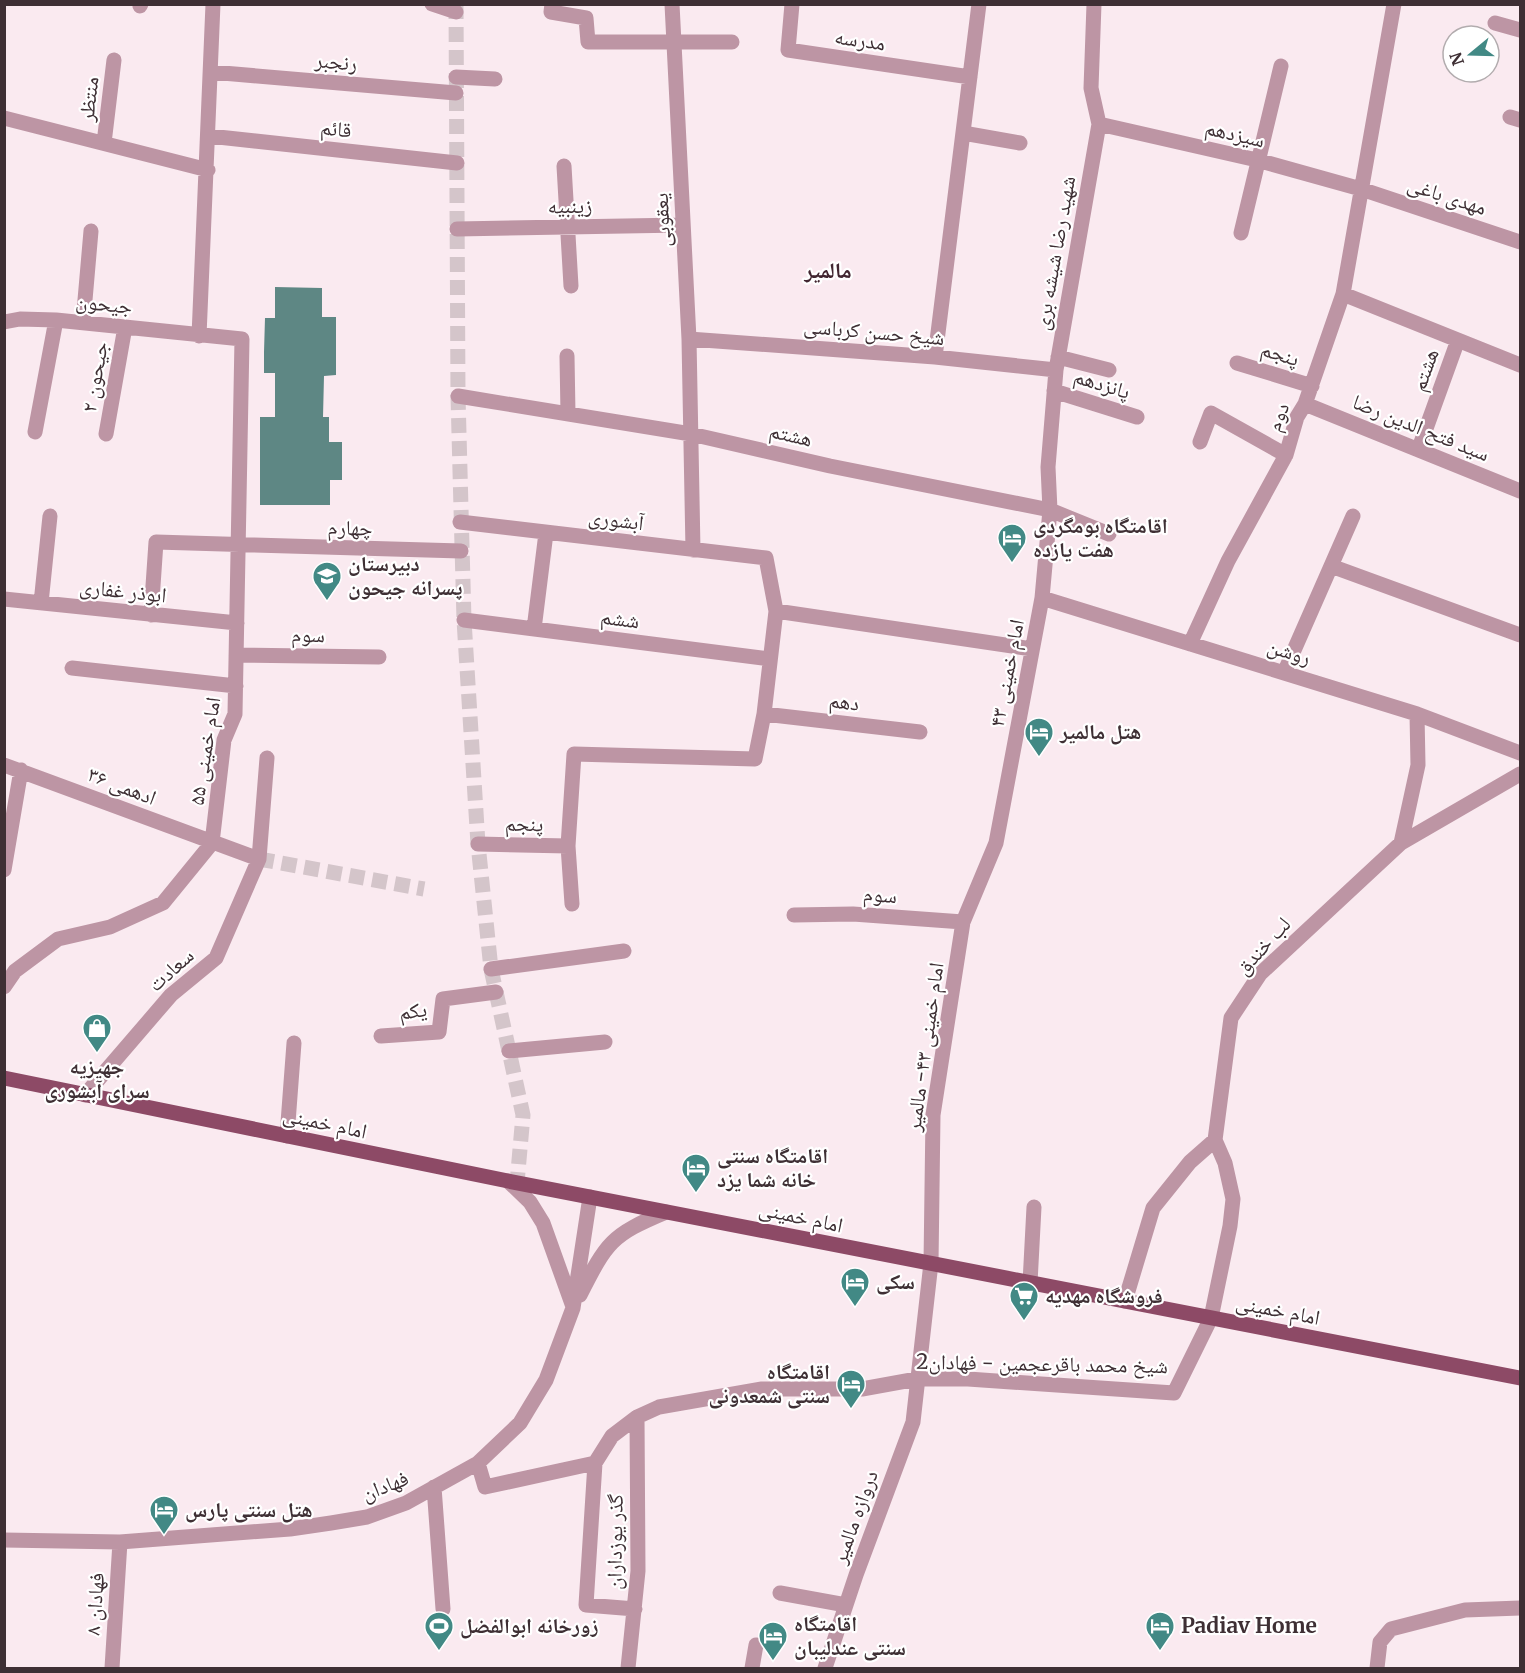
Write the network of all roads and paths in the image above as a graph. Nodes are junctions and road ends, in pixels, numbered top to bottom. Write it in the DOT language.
graph roads {
  1 [pos="213,4"];
  2 [pos="432,4"];
  3 [pos="552,4"];
  4 [pos="672,4"];
  5 [pos="792,4"];
  6 [pos="979,4"];
  7 [pos="1094,4"];
  8 [pos="1394,4"];
  9 [pos="456,12"];
  10 [pos="1495,23"];
  11 [pos="1521,30"];
  12 [pos="674,40"];
  13 [pos="732,42"];
  14 [pos="114,60"];
  15 [pos="1281,66"];
  16 [pos="211,72"];
  17 [pos="456,77"];
  18 [pos="970,77"];
  19 [pos="495,79"];
  20 [pos="456,93"];
  21 [pos="4,118"];
  22 [pos="1099,124"];
  23 [pos="963,133"];
  24 [pos="209,135"];
  25 [pos="104,143"];
  26 [pos="1020,143"];
  27 [pos="1257,160"];
  28 [pos="457,163"];
  29 [pos="564,166"];
  30 [pos="208,170"];
  31 [pos="1360,189"];
  32 [pos="684,225"];
  33 [pos="568,227"];
  34 [pos="458,229"];
  35 [pos="91,231"];
  36 [pos="1241,233"];
  37 [pos="1521,242"];
  38 [pos="571,286"];
  39 [pos="1343,294"];
  40 [pos="56,320"];
  41 [pos="4,322"];
  42 [pos="83,323"];
  43 [pos="125,327"];
  44 [pos="199,336"];
  45 [pos="689,339"];
  46 [pos="1458,340"];
  47 [pos="567,356"];
  48 [pos="935,357"];
  49 [pos="1057,363"];
  50 [pos="1237,363"];
  51 [pos="1521,365"];
  52 [pos="1109,370"];
  53 [pos="1312,386"];
  54 [pos="1054,392"];
  55 [pos="458,396"];
  56 [pos="1305,404"];
  57 [pos="568,414"];
  58 [pos="1137,417"];
  59 [pos="35,432"];
  60 [pos="106,434"];
  61 [pos="691,434"];
  62 [pos="1200,442"];
  63 [pos="1419,448"];
  64 [pos="1286,455"];
  65 [pos="1521,491"];
  66 [pos="1050,510"];
  67 [pos="50,516"];
  68 [pos="1353,516"];
  69 [pos="460,522"];
  70 [pos="546,533"];
  71 [pos="1109,534"];
  72 [pos="239,546"];
  73 [pos="693,550"];
  74 [pos="460,551"];
  75 [pos="1331,566"];
  76 [pos="1042,598"];
  77 [pos="4,599"];
  78 [pos="41,603"];
  79 [pos="776,611"];
  80 [pos="151,615"];
  81 [pos="464,620"];
  82 [pos="237,624"];
  83 [pos="534,629"];
  84 [pos="1521,635"];
  85 [pos="1190,644"];
  86 [pos="1032,650"];
  87 [pos="236,655"];
  88 [pos="380,657"];
  89 [pos="770,659"];
  90 [pos="72,668"];
  91 [pos="1284,673"];
  92 [pos="236,686"];
  93 [pos="764,714"];
  94 [pos="1417,714"];
  95 [pos="920,732"];
  96 [pos="1521,753"];
  97 [pos="267,758"];
  98 [pos="4,765"];
  99 [pos="21,770"];
  100 [pos="1521,774"];
  101 [pos="212,843"];
  102 [pos="996,843"];
  103 [pos="1401,843"];
  104 [pos="478,844"];
  105 [pos="568,846"];
  106 [pos="259,859"];
  107 [pos="4,870"];
  108 [pos="572,903"];
  109 [pos="794,915"];
  110 [pos="963,922"];
  111 [pos="624,951"];
  112 [pos="491,969"];
  113 [pos="4,987"];
  114 [pos="496,992"];
  115 [pos="381,1036"];
  116 [pos="605,1042"];
  117 [pos="294,1043"];
  118 [pos="509,1051"];
  119 [pos="4,1078"];
  120 [pos="85,1095"];
  121 [pos="287,1136"];
  122 [pos="1215,1140"];
  123 [pos="508,1181"];
  124 [pos="590,1197"];
  125 [pos="1034,1207"];
  126 [pos="666,1212"];
  127 [pos="932,1263"];
  128 [pos="1030,1283"];
  129 [pos="1125,1301"];
  130 [pos="573,1308"];
  131 [pos="1211,1318"];
  132 [pos="1521,1378"];
  133 [pos="917,1379"];
  134 [pos="637,1416"];
  135 [pos="478,1463"];
  136 [pos="595,1463"];
  137 [pos="434,1487"];
  138 [pos="4,1540"];
  139 [pos="120,1542"];
  140 [pos="780,1593"];
  141 [pos="846,1605"];
  142 [pos="1521,1608"];
  143 [pos="443,1609"];
  144 [pos="634,1609"];
  145 [pos="756,1645"];
  146 [pos="112,1668"];
  147 [pos="628,1668"];
  148 [pos="752,1668"];
  149 [pos="825,1668"];
  150 [pos="1377,1668"];
  1 -- 16 [label="street"];
  2 -- 9 [label="street"];
  3 -- 12 [label="street"];
  4 -- 12 [label="street, یعقوبی"];
  5 -- 18 [label="street, مدرسه"];
  6 -- 18 [label="street"];
  7 -- 22 [label="street, شهید رضا شیشه بری"];
  8 -- 31 [label="street, دوم"];
  10 -- 11 [label="street"];
  12 -- 13 [label="street"];
  12 -- 32 [label="street, یعقوبی"];
  14 -- 25 [label="street, منتظر"];
  15 -- 27 [label="street"];
  16 -- 20 [label="street, رنجبر"];
  16 -- 24 [label="street"];
  17 -- 19 [label="street"];
  18 -- 23 [label="street"];
  21 -- 25 [label="street"];
  22 -- 27 [label="street, سیزدهم"];
  22 -- 49 [label="street, شهید رضا شیشه بری"];
  23 -- 26 [label="street"];
  23 -- 48 [label="street"];
  24 -- 28 [label="street, قائم"];
  24 -- 30 [label="street"];
  25 -- 30 [label="street"];
  27 -- 31 [label="street, سیزدهم"];
  27 -- 36 [label="street"];
  29 -- 33 [label="street"];
  30 -- 44 [label="street"];
  31 -- 37 [label="street, مهدی باغی"];
  31 -- 39 [label="street, دوم"];
  32 -- 33 [label="street, زینبیه"];
  32 -- 45 [label="street, یعقوبی"];
  33 -- 34 [label="street, زینبیه"];
  33 -- 38 [label="street"];
  35 -- 42 [label="street"];
  39 -- 46 [label="street"];
  39 -- 53 [label="street, دوم"];
  40 -- 41 [label="street, جیحون"];
  40 -- 42 [label="street, جیحون"];
  40 -- 59 [label="street"];
  42 -- 43 [label="street, جیحون"];
  43 -- 44 [label="street, جیحون"];
  43 -- 60 [label="street, جیحون ۲"];
  44 -- 72 [label="street, امام خمینی ۵۵"];
  45 -- 48 [label="street, شیخ حسن کرباسی"];
  45 -- 61 [label="street, یعقوبی"];
  46 -- 51 [label="street"];
  46 -- 63 [label="street, هشتم"];
  47 -- 57 [label="street"];
  48 -- 49 [label="street, شیخ حسن کرباسی"];
  49 -- 52 [label="street, شیخ حسن کرباسی"];
  49 -- 54 [label="street, شهید رضا شیشه بری"];
  50 -- 53 [label="street, پنجم"];
  53 -- 56 [label="street, دوم"];
  54 -- 58 [label="street, پانزدهم"];
  54 -- 66 [label="street, شهید رضا شیشه بری"];
  55 -- 57 [label="street, هشتم"];
  56 -- 63 [label="street, سید فتح الدین رضا"];
  56 -- 64 [label="street, دوم"];
  57 -- 61 [label="street, هشتم"];
  61 -- 66 [label="street, هشتم"];
  61 -- 73 [label="street, یعقوبی"];
  62 -- 64 [label="street"];
  63 -- 65 [label="street, سید فتح الدین رضا"];
  64 -- 85 [label="street, دوم"];
  66 -- 71 [label="street, هشتم"];
  66 -- 76 [label="street, امام خمینی ۴۳"];
  67 -- 78 [label="street"];
  68 -- 75 [label="street"];
  69 -- 70 [label="street, آبشوری"];
  70 -- 73 [label="street, آبشوری"];
  70 -- 83 [label="street"];
  72 -- 74 [label="street, چهارم"];
  72 -- 80 [label="street"];
  72 -- 82 [label="street, امام خمینی ۵۵"];
  73 -- 79 [label="street, آبشوری"];
  75 -- 84 [label="street"];
  75 -- 91 [label="street"];
  76 -- 85 [label="street, روشن"];
  76 -- 86 [label="street, امام خمینی ۴۳"];
  77 -- 78 [label="street, ابوذر غفاری"];
  78 -- 80 [label="street, ابوذر غفاری"];
  79 -- 86 [label="street"];
  79 -- 89 [label="street"];
  80 -- 82 [label="street, ابوذر غفاری"];
  81 -- 83 [label="street, ششم"];
  82 -- 87 [label="street, امام خمینی ۵۵"];
  83 -- 89 [label="street, ششم"];
  85 -- 91 [label="street, روشن"];
  86 -- 102 [label="street, امام خمینی ۴۳"];
  87 -- 88 [label="street, سوم"];
  87 -- 92 [label="street, امام خمینی ۵۵"];
  89 -- 93 [label="street"];
  90 -- 92 [label="street"];
  91 -- 94 [label="street, روشن"];
  92 -- 101 [label="street, امام خمینی ۵۵"];
  93 -- 95 [label="street, دهم"];
  93 -- 105 [label="street"];
  94 -- 96 [label="street, روشن"];
  94 -- 103 [label="street"];
  97 -- 106 [label="street, سعادت"];
  98 -- 99 [label="street, ادهمی ۳۶"];
  99 -- 101 [label="street, ادهمی ۳۶"];
  99 -- 107 [label="street"];
  100 -- 103 [label="street, لب خندق"];
  101 -- 106 [label="street, ادهمی ۳۶"];
  101 -- 113 [label="street"];
  102 -- 110 [label="street, امام خمینی ۴۳- مالمیر"];
  103 -- 122 [label="street, لب خندق"];
  104 -- 105 [label="street, پنجم"];
  105 -- 108 [label="street"];
  106 -- 120 [label="street, سعادت"];
  109 -- 110 [label="street, سوم"];
  110 -- 127 [label="street, امام خمینی ۴۳- مالمیر"];
  111 -- 112 [label="street"];
  114 -- 115 [label="street, یکم"];
  116 -- 118 [label="street"];
  117 -- 121 [label="street"];
  119 -- 120 [label="main road, امام خمینی"];
  120 -- 121 [label="main road, امام خمینی"];
  121 -- 123 [label="main road, امام خمینی"];
  122 -- 129 [label="street"];
  122 -- 131 [label="street, لب خندق"];
  123 -- 124 [label="main road, امام خمینی"];
  123 -- 130 [label="street"];
  124 -- 126 [label="main road, امام خمینی"];
  124 -- 130 [label="street, فهادان"];
  125 -- 128 [label="street"];
  126 -- 127 [label="main road, امام خمینی"];
  126 -- 130 [label="street"];
  127 -- 128 [label="main road, امام خمینی"];
  127 -- 133 [label="street, امام خمینی ۴۳- مالمیر"];
  128 -- 129 [label="main road, امام خمینی"];
  129 -- 131 [label="main road, امام خمینی"];
  130 -- 135 [label="street, فهادان"];
  131 -- 132 [label="main road, امام خمینی"];
  131 -- 133 [label="street, شیخ محمد باقرعجمین - فهادان2"];
  133 -- 134 [label="street, شیخ محمد باقرعجمین - فهادان2"];
  133 -- 141 [label="street, دروازه مالمیر"];
  134 -- 136 [label="street, شیخ محمد باقرعجمین - فهادان2"];
  134 -- 144 [label="street, گذر يوزداران"];
  135 -- 136 [label="street"];
  135 -- 137 [label="street, فهادان"];
  136 -- 144 [label="street"];
  137 -- 139 [label="street, فهادان"];
  137 -- 143 [label="street"];
  138 -- 139 [label="street, فهادان"];
  139 -- 146 [label="street, فهادان ۸"];
  140 -- 141 [label="street"];
  141 -- 149 [label="street, دروازه مالمیر"];
  142 -- 150 [label="street"];
  144 -- 147 [label="street, گذر يوزداران"];
  145 -- 148 [label="street"];
}
